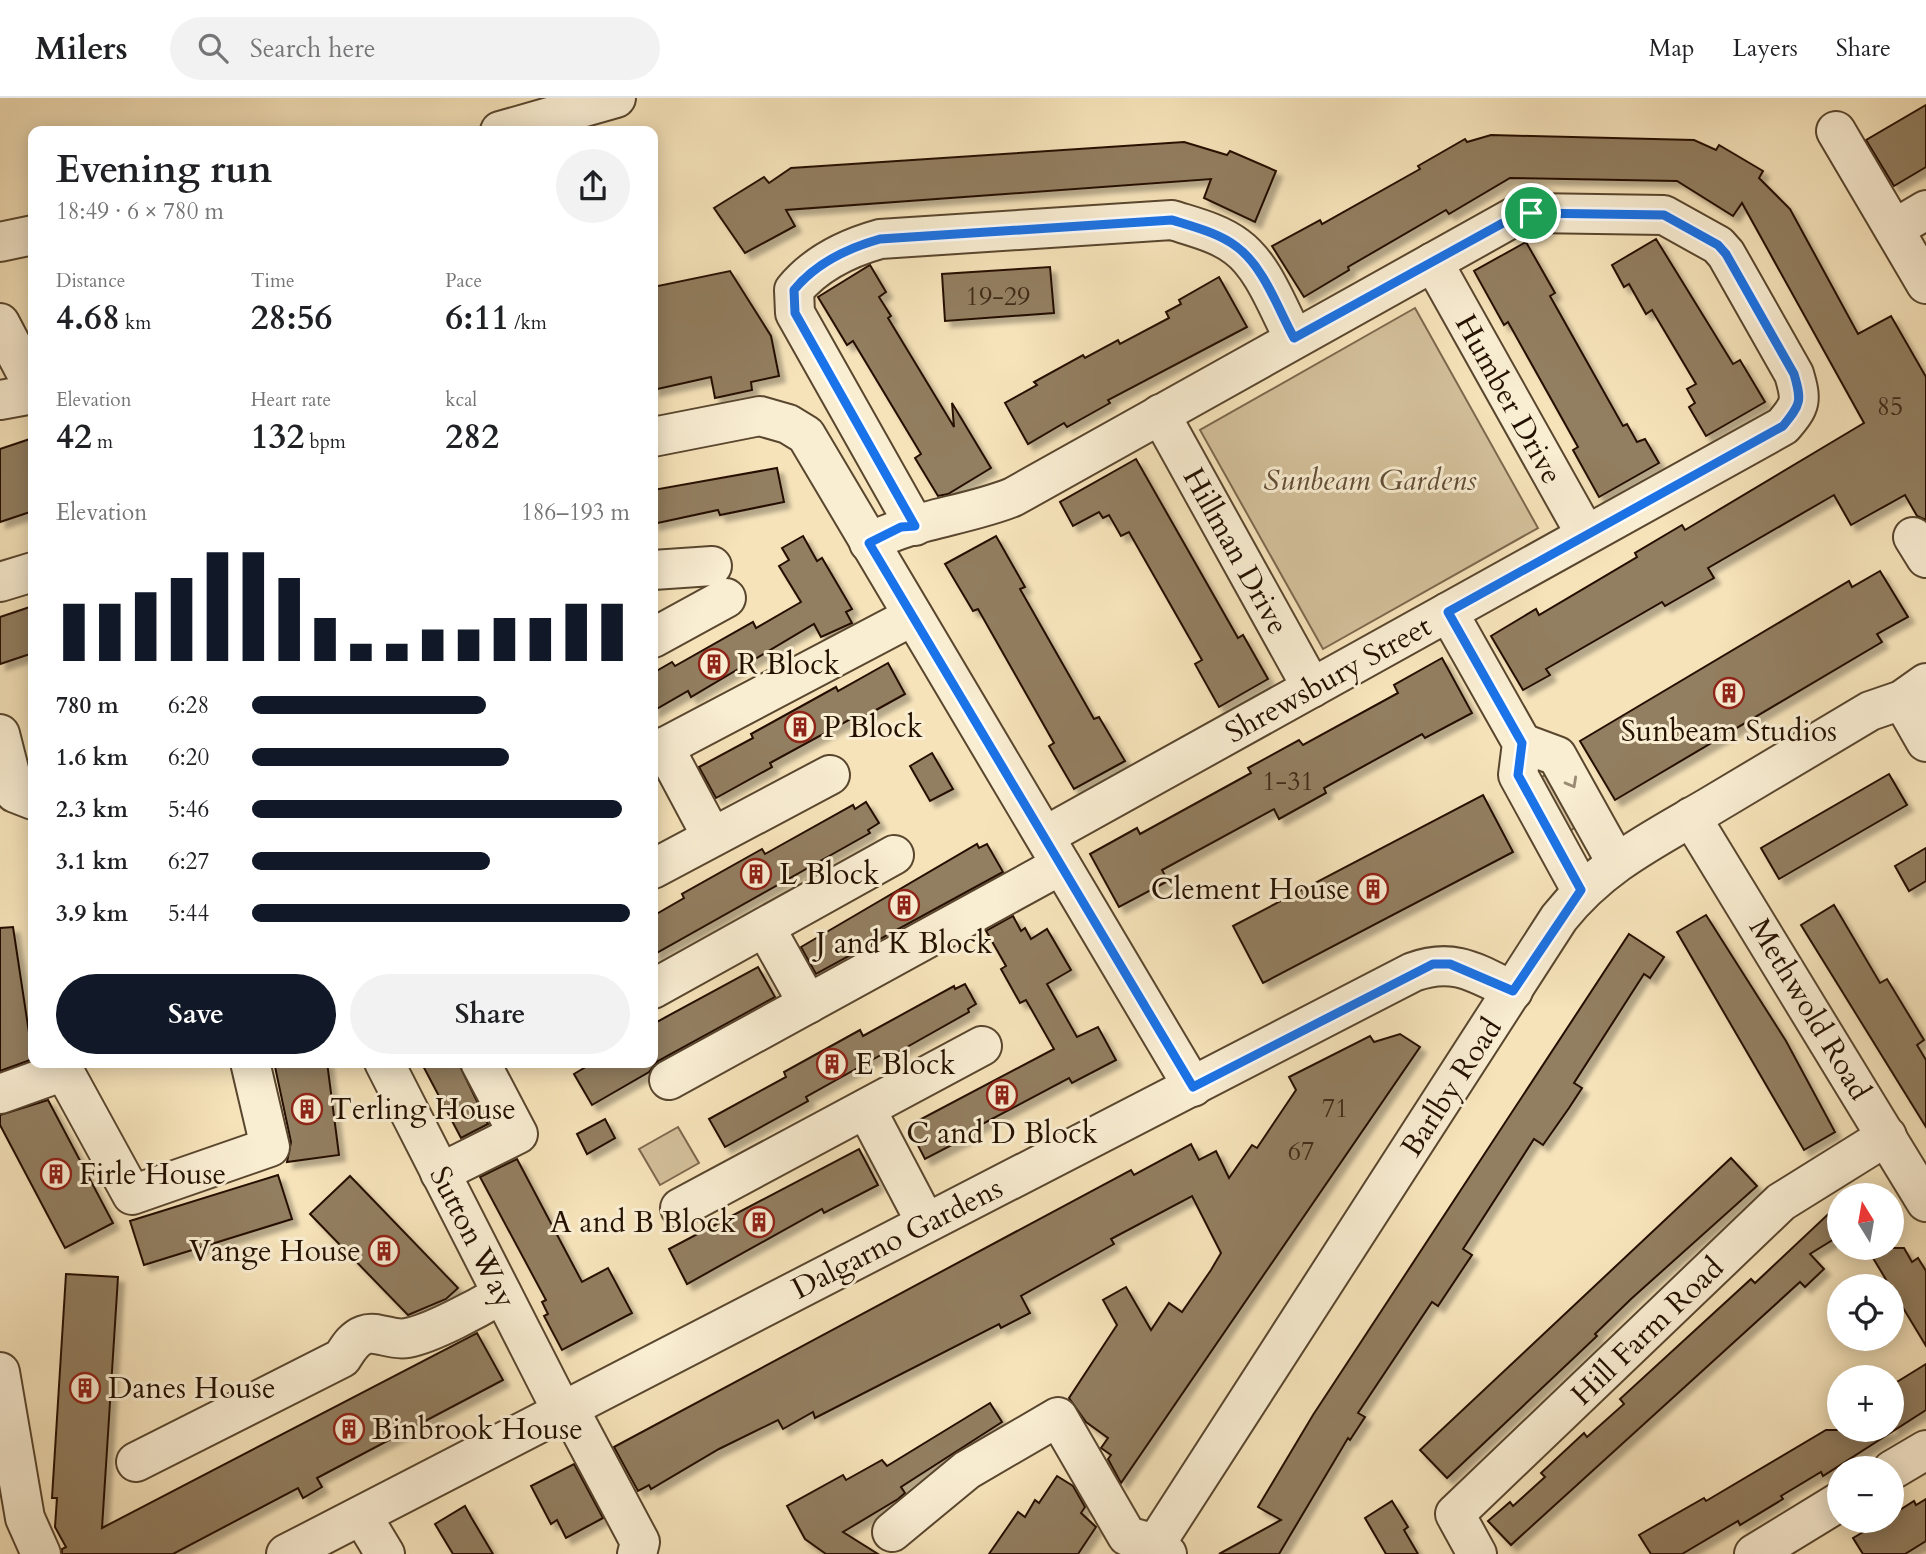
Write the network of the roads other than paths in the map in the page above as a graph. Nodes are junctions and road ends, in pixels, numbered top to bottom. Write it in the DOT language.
graph roads {
  1 [pos="616,98"];
  2 [pos="518,126"];
  3 [pos="1836,131"];
  4 [pos="1910,219"];
  5 [pos="28,236"];
  6 [pos="0,242"];
  7 [pos="1433,262"];
  8 [pos="1926,284"];
  9 [pos="0,323"];
  10 [pos="1294,338"];
  11 [pos="28,376"];
  12 [pos="28,394"];
  13 [pos="0,400"];
  14 [pos="1160,414"];
  15 [pos="658,436"];
  16 [pos="915,526"];
  17 [pos="1586,535"];
  18 [pos="869,543"];
  19 [pos="658,571"];
  20 [pos="28,574"];
  21 [pos="0,582"];
  22 [pos="1448,612"];
  23 [pos="913,616"];
  24 [pos="658,634"];
  25 [pos="1311,688"];
  26 [pos="1914,691"];
  27 [pos="0,734"];
  28 [pos="1926,741"];
  29 [pos="1522,743"];
  30 [pos="658,750"];
  31 [pos="830,775"];
  32 [pos="28,798"];
  33 [pos="1691,817"];
  34 [pos="712,837"];
  35 [pos="1053,851"];
  36 [pos="894,855"];
  37 [pos="1616,862"];
  38 [pos="658,866"];
  39 [pos="1581,890"];
  40 [pos="765,927"];
  41 [pos="658,986"];
  42 [pos="1513,991"];
  43 [pos="808,1004"];
  44 [pos="982,1046"];
  45 [pos="58,1068"];
  46 [pos="64,1068"];
  47 [pos="251,1068"];
  48 [pos="387,1068"];
  49 [pos="483,1068"];
  50 [pos="669,1080"];
  51 [pos="1193,1087"];
  52 [pos="0,1094"];
  53 [pos="866,1109"];
  54 [pos="1887,1136"];
  55 [pos="440,1172"];
  56 [pos="1926,1202"];
  57 [pos="680,1208"];
  58 [pos="926,1223"];
  59 [pos="502,1294"];
  60 [pos="0,1371"];
  61 [pos="565,1409"];
  62 [pos="1926,1450"];
  63 [pos="136,1462"];
  64 [pos="1904,1463"];
  65 [pos="1827,1509"];
  66 [pos="362,1516"];
  67 [pos="892,1532"];
  68 [pos="1157,1551"];
  69 [pos="41,1554"];
  70 [pos="286,1554"];
  71 [pos="385,1554"];
  72 [pos="637,1554"];
  73 [pos="1478,1554"];
  74 [pos="1754,1554"];
  1 -- 2 [label="street"];
  3 -- 4 [label="street"];
  4 -- 8 [label="street"];
  5 -- 6 [label="street"];
  7 -- 10 [label="street, Shrewsbury Street"];
  7 -- 17 [label="street, Humber Drive"];
  7 -- 17 [label="street, Shrewsbury Street"];
  9 -- 11 [label="street"];
  10 -- 14 [label="street, Shrewsbury Street"];
  10 -- 16 [label="street"];
  12 -- 13 [label="street"];
  14 -- 16 [label="street, Shrewsbury Street"];
  14 -- 25 [label="street, Hillman Drive"];
  15 -- 18 [label="street"];
  16 -- 18 [label="street, Shrewsbury Street"];
  17 -- 22 [label="street, Shrewsbury Street"];
  18 -- 23 [label="street"];
  19 -- 24 [label="street"];
  20 -- 21 [label="street"];
  22 -- 25 [label="street, Shrewsbury Street"];
  22 -- 29 [label="street"];
  23 -- 30 [label="street"];
  23 -- 35 [label="street"];
  25 -- 35 [label="street, Shrewsbury Street"];
  26 -- 28 [label="street"];
  26 -- 33 [label="street, Barlby Road"];
  27 -- 32 [label="street"];
  29 -- 37 [label="street, one-way"];
  29 -- 39 [label="street"];
  30 -- 34 [label="street"];
  31 -- 34 [label="street"];
  33 -- 37 [label="street, Barlby Road"];
  33 -- 54 [label="street, Methwold Road"];
  34 -- 38 [label="street"];
  35 -- 43 [label="street, Shrewsbury Street"];
  35 -- 51 [label="street"];
  36 -- 40 [label="street"];
  37 -- 39 [label="street, Barlby Road"];
  39 -- 42 [label="street, Barlby Road"];
  40 -- 41 [label="street"];
  40 -- 43 [label="street"];
  42 -- 51 [label="street, Dalgarno Gardens"];
  42 -- 68 [label="street, Barlby Road"];
  43 -- 50 [label="street, Shrewsbury Street"];
  44 -- 53 [label="street"];
  45 -- 52 [label="street"];
  46 -- 47 [label="street"];
  48 -- 55 [label="street, Sutton Way"];
  49 -- 55 [label="street"];
  51 -- 58 [label="street, Dalgarno Gardens"];
  53 -- 57 [label="street"];
  53 -- 58 [label="street"];
  54 -- 56 [label="street, Methwold Road"];
  54 -- 73 [label="street, Hill Farm Road"];
  55 -- 59 [label="street, Sutton Way"];
  58 -- 61 [label="street, Dalgarno Gardens"];
  59 -- 61 [label="street, Sutton Way"];
  59 -- 63 [label="street"];
  60 -- 69 [label="street"];
  61 -- 66 [label="street, Dalgarno Gardens"];
  61 -- 72 [label="street, Sutton Way"];
  62 -- 64 [label="street"];
  65 -- 74 [label="street"];
  66 -- 70 [label="street, Dalgarno Gardens"];
  66 -- 71 [label="street"];
  67 -- 68 [label="street"];
}
